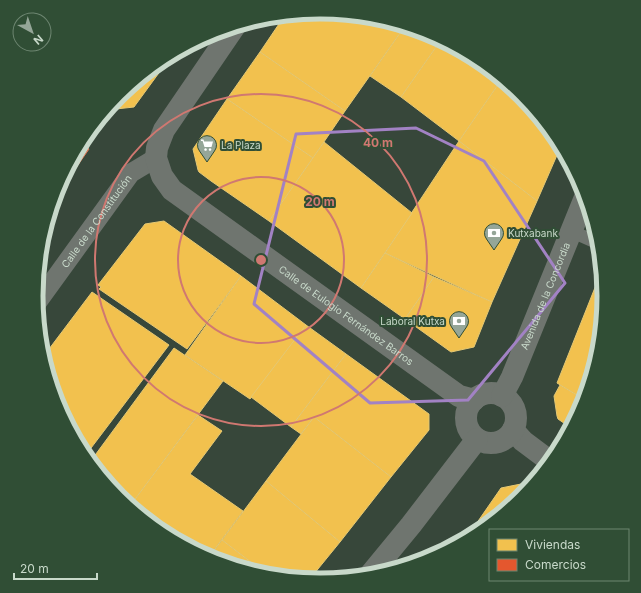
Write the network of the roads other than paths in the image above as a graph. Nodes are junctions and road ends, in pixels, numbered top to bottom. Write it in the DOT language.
graph roads {
  1 [pos="229,35"];
  2 [pos="156,158"];
  3 [pos="582,204"];
  4 [pos="571,231"];
  5 [pos="593,241"];
  6 [pos="43,295"];
  7 [pos="502,396"];
  8 [pos="474,400"];
  9 [pos="513,430"];
  10 [pos="477,439"];
  11 [pos="546,458"];
  12 [pos="375,569"];
  1 -- 2 [label="street"];
  2 -- 6 [label="street, Calle de la Constitución"];
  2 -- 8 [label="street, Calle de Eulogio Fernández Barros"];
  3 -- 4 [label="street, Avenida de la Concordia"];
  4 -- 5 [label="lane"];
  4 -- 7 [label="street, Avenida de la Concordia"];
  7 -- 8 [label="street"];
  7 -- 9 [label="street"];
  8 -- 10 [label="street"];
  9 -- 10 [label="street"];
  9 -- 11 [label="street"];
  10 -- 12 [label="street"];
}
